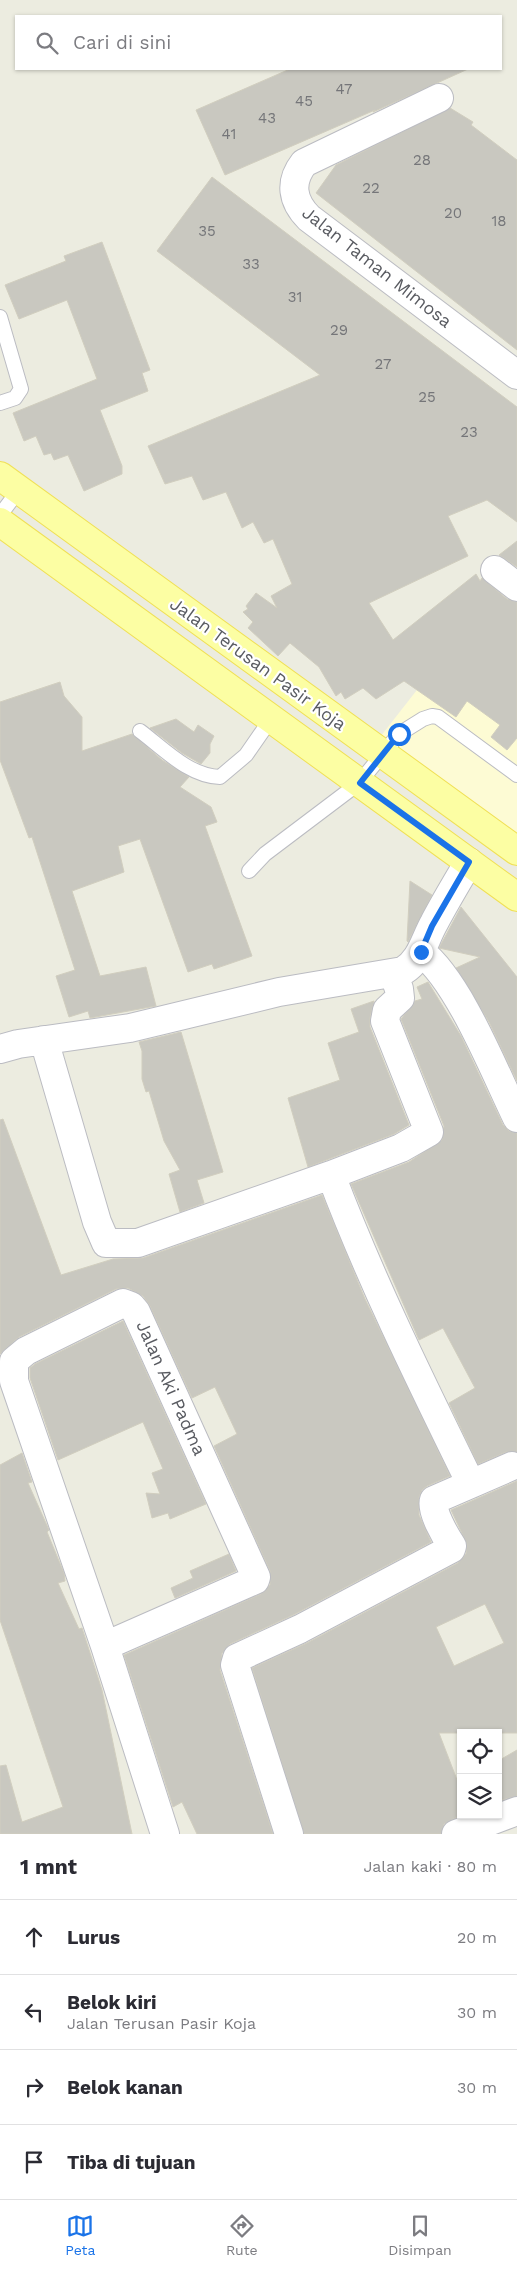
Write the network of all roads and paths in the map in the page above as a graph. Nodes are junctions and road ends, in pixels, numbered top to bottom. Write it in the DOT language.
graph roads {
  1 [pos="439,98"];
  2 [pos="0,317"];
  3 [pos="517,375"];
  4 [pos="0,403"];
  5 [pos="9,483"];
  6 [pos="0,515"];
  7 [pos="0,522"];
  8 [pos="495,570"];
  9 [pos="517,587"];
  10 [pos="271,719"];
  11 [pos="140,732"];
  12 [pos="383,754"];
  13 [pos="517,775"];
  14 [pos="360,783"];
  15 [pos="517,851"];
  16 [pos="469,862"];
  17 [pos="249,871"];
  18 [pos="517,897"];
  19 [pos="421,952"];
  20 [pos="394,974"];
  21 [pos="44,1040"];
  22 [pos="0,1049"];
  23 [pos="517,1118"];
  24 [pos="332,1175"];
  25 [pos="515,1469"];
  26 [pos="471,1484"];
  27 [pos="105,1646"];
  28 [pos="517,1811"];
  29 [pos="165,1834"];
  30 [pos="289,1834"];
  31 [pos="456,1834"];
  1 -- 3 [label="street, Jalan Taman Mimosa"];
  2 -- 4 [label="lane"];
  5 -- 6 [label="lane"];
  5 -- 12 [label="main road, Jalan Terusan Pasir Koja"];
  7 -- 10 [label="main road, Jalan Terusan Pasir Koja"];
  8 -- 9 [label="street"];
  10 -- 11 [label="lane"];
  10 -- 14 [label="main road, Jalan Terusan Pasir Koja"];
  12 -- 13 [label="lane"];
  12 -- 14 [label="lane"];
  12 -- 15 [label="main road, Jalan Terusan Pasir Koja"];
  14 -- 16 [label="main road, Jalan Terusan Pasir Koja"];
  14 -- 17 [label="lane"];
  16 -- 18 [label="main road, Jalan Terusan Pasir Koja"];
  16 -- 19 [label="street"];
  19 -- 20 [label="street"];
  19 -- 23 [label="street"];
  20 -- 21 [label="street"];
  20 -- 24 [label="street"];
  21 -- 22 [label="street"];
  21 -- 24 [label="street"];
  24 -- 26 [label="street"];
  25 -- 26 [label="street"];
  26 -- 30 [label="street"];
  27 -- 27 [label="street, Jalan Aki Padma"];
  27 -- 29 [label="street, Jalan Aki Padma"];
  28 -- 31 [label="street"];
}
